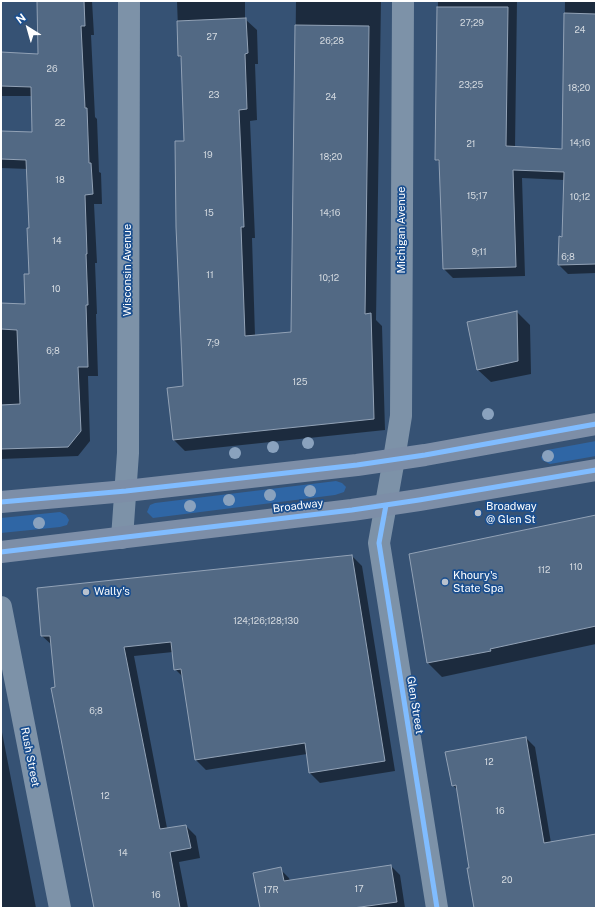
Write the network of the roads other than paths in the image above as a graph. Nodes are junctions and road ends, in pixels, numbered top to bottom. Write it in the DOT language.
graph roads {
  1 [pos="129,1"];
  2 [pos="403,1"];
  3 [pos="596,424"];
  4 [pos="394,459"];
  5 [pos="596,470"];
  6 [pos="126,491"];
  7 [pos="1,502"];
  8 [pos="386,505"];
  9 [pos="122,538"];
  10 [pos="1,552"];
  11 [pos="1,607"];
  12 [pos="60,908"];
  13 [pos="437,908"];
  1 -- 6 [label="street, Wisconsin Avenue"];
  2 -- 4 [label="street, Michigan Avenue"];
  3 -- 4 [label="main road"];
  4 -- 6 [label="main road"];
  4 -- 8 [label="street, Michigan Avenue"];
  5 -- 8 [label="main road, Broadway"];
  6 -- 7 [label="main road"];
  6 -- 9 [label="street, Wisconsin Avenue"];
  8 -- 9 [label="main road, Broadway"];
  8 -- 13 [label="street, Glen Street"];
  9 -- 10 [label="main road, Broadway"];
  11 -- 12 [label="street, Rush Street"];
}
